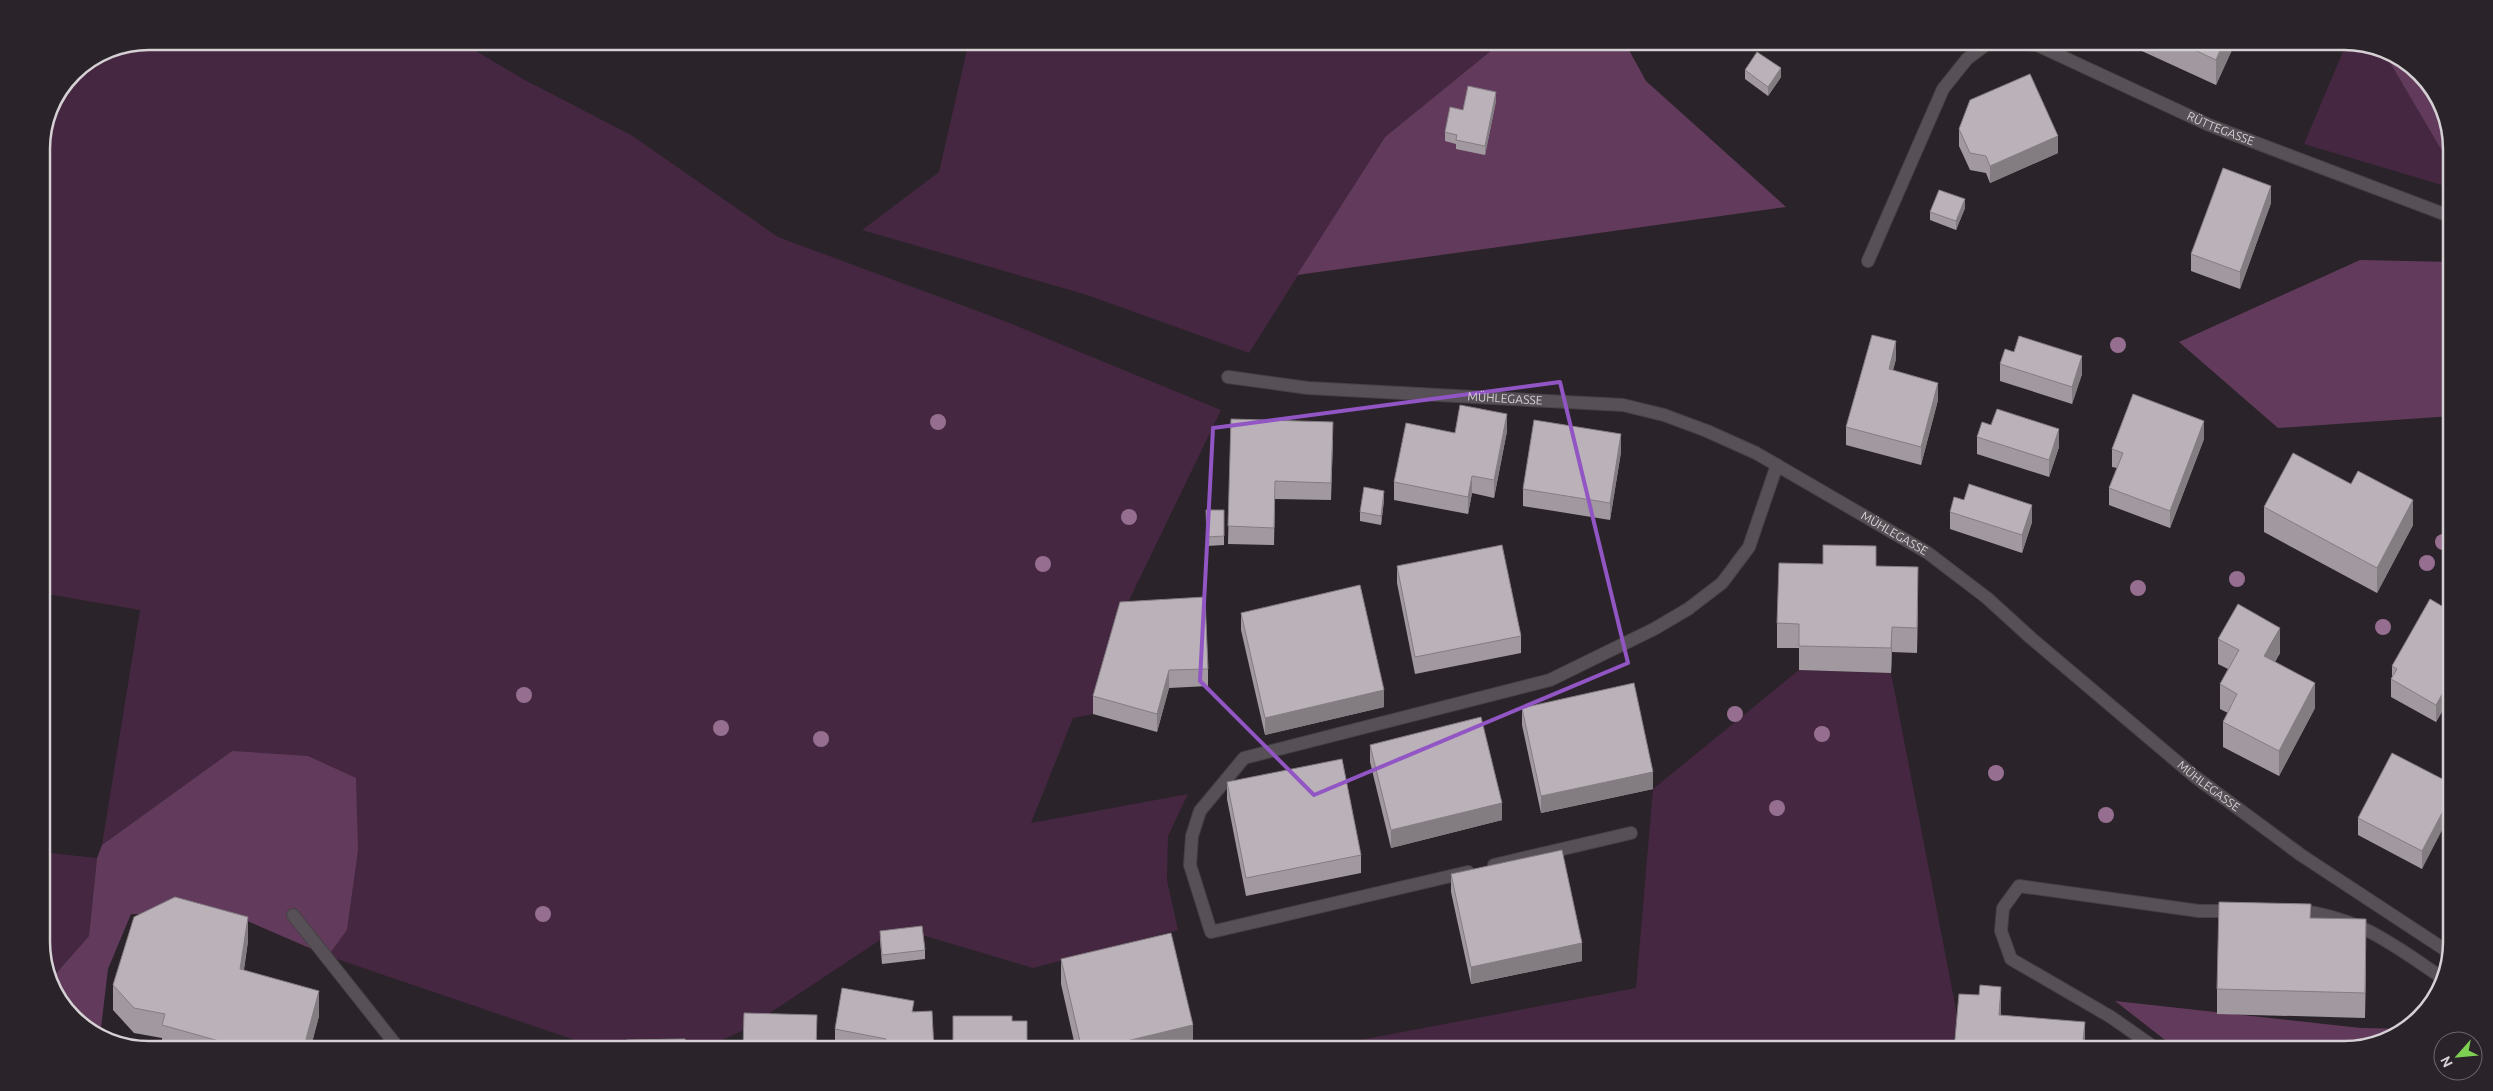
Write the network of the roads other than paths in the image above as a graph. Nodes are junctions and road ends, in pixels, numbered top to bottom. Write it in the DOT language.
graph roads {
  1 [pos="1979,50"];
  2 [pos="2048,50"];
  3 [pos="2443,213"];
  4 [pos="1868,261"];
  5 [pos="1228,377"];
  6 [pos="1777,466"];
  7 [pos="1631,833"];
  8 [pos="2248,910"];
  9 [pos="2287,910"];
  10 [pos="293,915"];
  11 [pos="2443,947"];
  12 [pos="2437,975"];
  13 [pos="393,1041"];
  14 [pos="2145,1041"];
  1 -- 4 [label="street, RÜTTEGASSE"];
  2 -- 3 [label="street, RÜTTEGASSE"];
  5 -- 6 [label="street, MÜHLEGASSE"];
  6 -- 7 [label="street"];
  6 -- 11 [label="street, MÜHLEGASSE"];
  8 -- 14 [label="street"];
  9 -- 12 [label="street"];
  10 -- 13 [label="street"];
}
